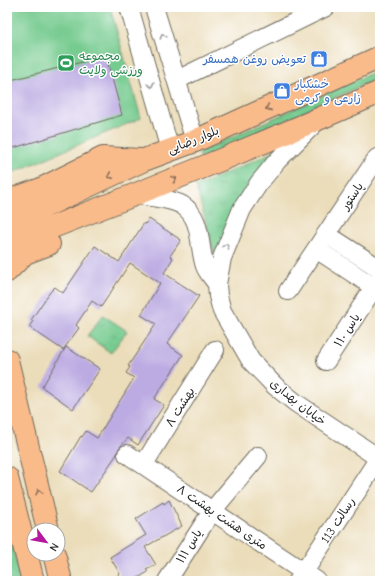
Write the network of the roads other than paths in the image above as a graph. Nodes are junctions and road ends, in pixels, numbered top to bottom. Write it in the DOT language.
graph roads {
  1 [pos="129,7"];
  2 [pos="154,7"];
  3 [pos="326,7"];
  4 [pos="380,57"];
  5 [pos="177,80"];
  6 [pos="380,92"];
  7 [pos="319,119"];
  8 [pos="195,140"];
  9 [pos="170,150"];
  10 [pos="103,158"];
  11 [pos="377,158"];
  12 [pos="144,160"];
  13 [pos="7,184"];
  14 [pos="134,195"];
  15 [pos="7,201"];
  16 [pos="7,224"];
  17 [pos="326,234"];
  18 [pos="16,249"];
  19 [pos="316,249"];
  20 [pos="380,269"];
  21 [pos="7,271"];
  22 [pos="7,283"];
  23 [pos="217,284"];
  24 [pos="378,285"];
  25 [pos="288,291"];
  26 [pos="215,350"];
  27 [pos="7,360"];
  28 [pos="326,361"];
  29 [pos="127,454"];
  30 [pos="258,456"];
  31 [pos="379,459"];
  32 [pos="144,464"];
  33 [pos="7,478"];
  34 [pos="212,511"];
  35 [pos="46,522"];
  36 [pos="56,562"];
  37 [pos="306,578"];
  38 [pos="33,581"];
  39 [pos="61,581"];
  40 [pos="167,581"];
  1 -- 9 [label="street, one-way"];
  5 -- 2 [label="street, one-way"];
  3 -- 5 [label="street"];
  4 -- 8 [label="main road, بلوار رضایی, one-way"];
  5 -- 8 [label="street"];
  6 -- 7 [label="main road"];
  14 -- 7 [label="main road, one-way"];
  23 -- 7 [label="street, خیابان بهداری, one-way"];
  8 -- 9 [label="main road, بلوار رضایی"];
  9 -- 12 [label="main road, بلوار رضایی"];
  10 -- 12 [label="main road"];
  10 -- 13 [label="main road"];
  10 -- 15 [label="main road"];
  11 -- 17 [label="street, پاستور"];
  12 -- 16 [label="main road, بلوار رضایی, one-way"];
  14 -- 18 [label="main road"];
  14 -- 23 [label="street, خیابان بهداری"];
  17 -- 19 [label="street, پاستور"];
  17 -- 20 [label="street"];
  18 -- 21 [label="main road"];
  18 -- 22 [label="main road"];
  19 -- 24 [label="street"];
  19 -- 25 [label="street, پاستور"];
  23 -- 31 [label="street, خیابان بهداری"];
  24 -- 28 [label="street, یاس ۱۱۰"];
  26 -- 32 [label="street, ۸ بهشت"];
  35 -- 27 [label="main road, one-way"];
  29 -- 32 [label="street, ۸ متری هشت بهشت"];
  30 -- 34 [label="street, یاس ۱۱۱"];
  31 -- 37 [label="street, رسالت 113"];
  32 -- 34 [label="street, ۸ متری هشت بهشت"];
  33 -- 38 [label="main road"];
  34 -- 37 [label="street, ۸ متری هشت بهشت"];
  34 -- 40 [label="street, یاس ۱۱۱"];
  36 -- 39 [label="main road"];
}
